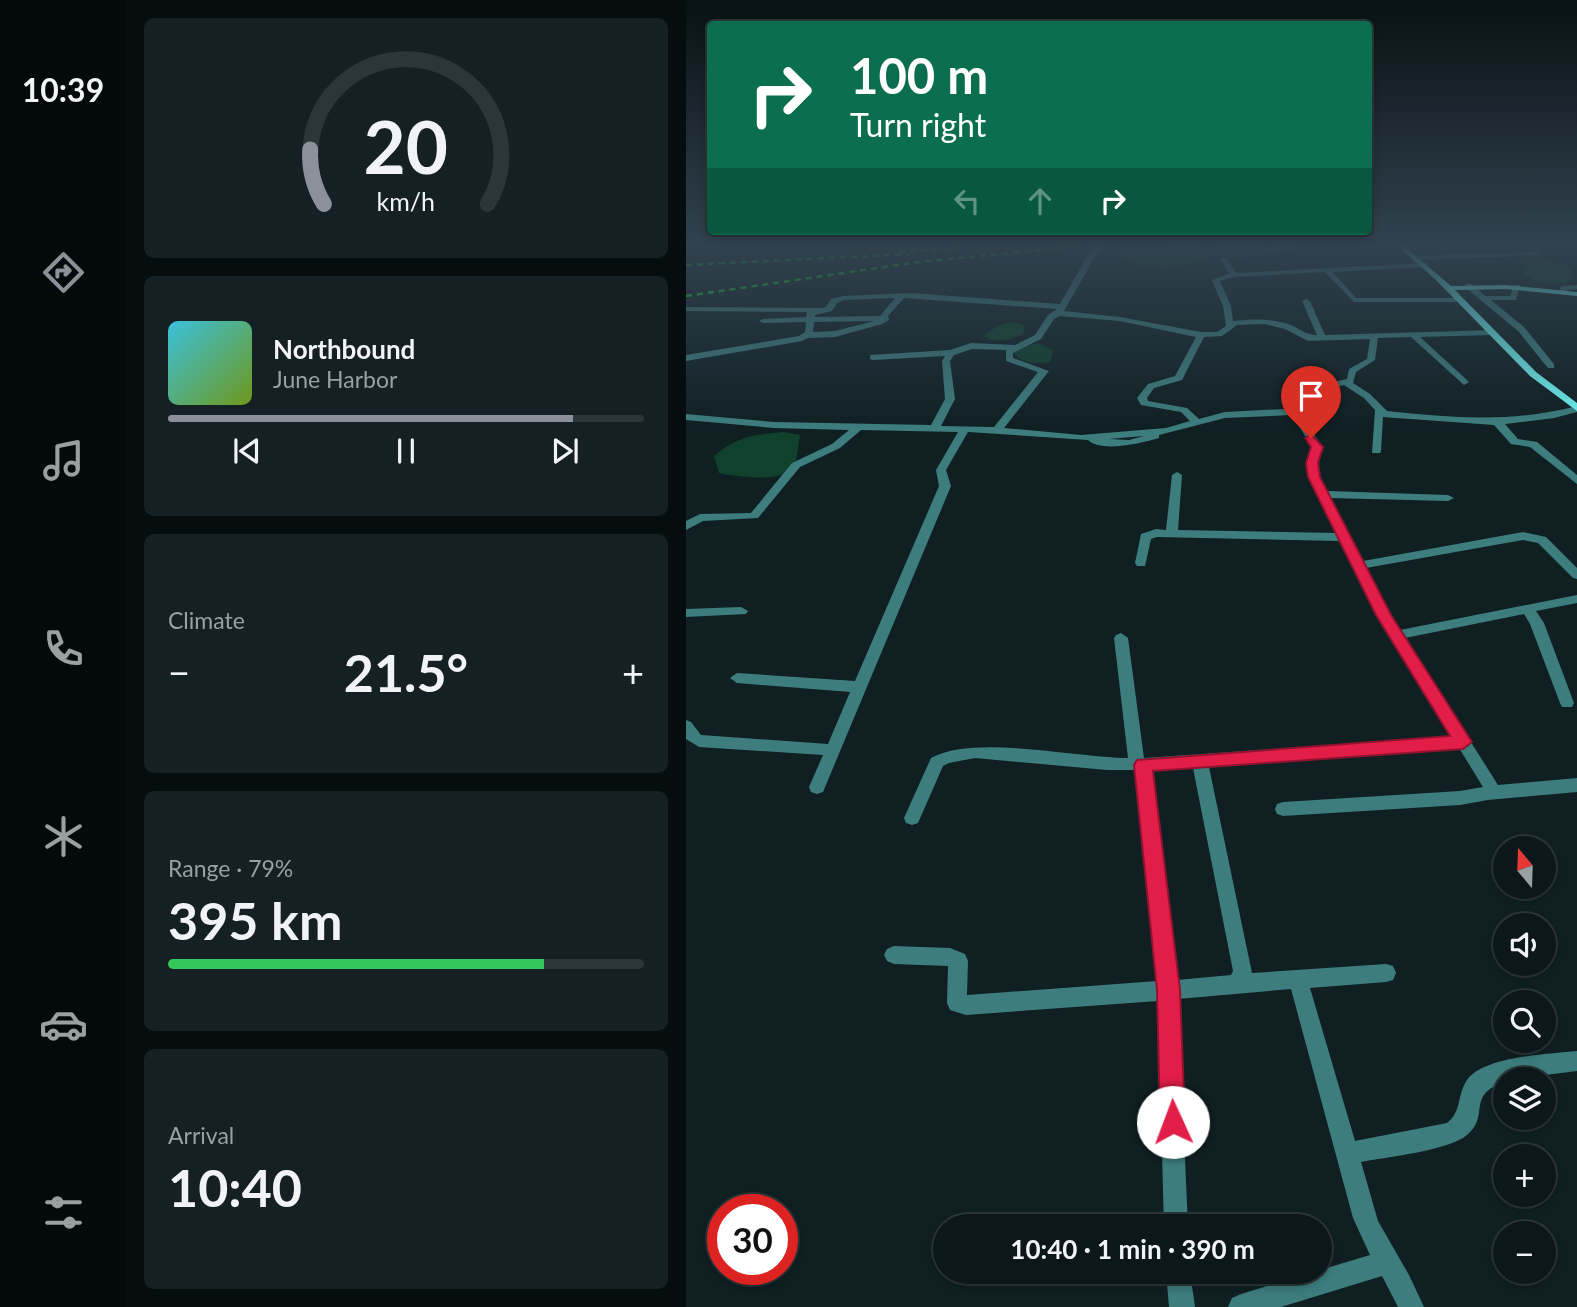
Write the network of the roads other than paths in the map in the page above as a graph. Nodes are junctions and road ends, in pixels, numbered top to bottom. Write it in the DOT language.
graph roads {
  1 [pos="829,307"];
  2 [pos="894,307"];
  3 [pos="1027,307"];
  4 [pos="1063,307"];
  5 [pos="1227,307"];
  6 [pos="1309,307"];
  7 [pos="1465,307"];
  8 [pos="1493,307"];
  9 [pos="686,309"];
  10 [pos="767,309"];
  11 [pos="824,310"];
  12 [pos="1061,310"];
  13 [pos="810,318"];
  14 [pos="886,318"];
  15 [pos="763,321"];
  16 [pos="1230,326"];
  17 [pos="1491,332"];
  18 [pos="807,335"];
  19 [pos="1201,335"];
  20 [pos="1414,336"];
  21 [pos="1374,338"];
  22 [pos="1323,339"];
  23 [pos="758,346"];
  24 [pos="1016,348"];
  25 [pos="951,353"];
  26 [pos="873,357"];
  27 [pos="686,358"];
  28 [pos="1551,366"];
  29 [pos="1464,382"];
  30 [pos="1348,384"];
  31 [pos="1574,410"];
  32 [pos="1295,412"];
  33 [pos="1378,412"];
  34 [pos="686,417"];
  35 [pos="1195,421"];
  36 [pos="1496,421"];
  37 [pos="858,427"];
  38 [pos="935,427"];
  39 [pos="965,429"];
  40 [pos="997,430"];
  41 [pos="1376,451"];
  42 [pos="1177,475"];
  43 [pos="1577,481"];
  44 [pos="1324,494"];
  45 [pos="1448,498"];
  46 [pos="686,526"];
  47 [pos="1172,534"];
  48 [pos="1344,537"];
  49 [pos="1141,563"];
  50 [pos="1359,565"];
  51 [pos="1577,575"];
  52 [pos="1577,599"];
  53 [pos="1528,610"];
  54 [pos="741,611"];
  55 [pos="686,613"];
  56 [pos="1396,635"];
  57 [pos="1121,638"];
  58 [pos="737,678"];
  59 [pos="860,687"];
  60 [pos="1567,703"];
  61 [pos="686,726"];
  62 [pos="1463,742"];
  63 [pos="833,750"];
  64 [pos="1200,762"];
  65 [pos="1140,764"];
  66 [pos="1577,785"];
  67 [pos="817,787"];
  68 [pos="1488,793"];
  69 [pos="1283,809"];
  70 [pos="912,818"];
  71 [pos="894,955"];
  72 [pos="1386,973"];
  73 [pos="1298,979"];
  74 [pos="1234,984"];
  75 [pos="1168,990"];
  76 [pos="1577,1061"];
  77 [pos="1347,1154"];
  78 [pos="1176,1214"];
  79 [pos="1386,1262"];
  80 [pos="1179,1284"];
  81 [pos="1182,1307"];
  82 [pos="1241,1307"];
  83 [pos="1411,1307"];
  1 -- 11 [label="street"];
  2 -- 14 [label="street"];
  3 -- 12 [label="street"];
  4 -- 12 [label="street"];
  5 -- 16 [label="street"];
  6 -- 22 [label="street"];
  7 -- 17 [label="street"];
  8 -- 28 [label="street"];
  9 -- 10 [label="street"];
  10 -- 11 [label="street"];
  10 -- 15 [label="street"];
  11 -- 13 [label="street"];
  12 -- 19 [label="street"];
  12 -- 24 [label="street"];
  13 -- 14 [label="street"];
  13 -- 15 [label="street"];
  13 -- 18 [label="street"];
  14 -- 18 [label="street"];
  15 -- 23 [label="street"];
  16 -- 19 [label="street"];
  16 -- 22 [label="street"];
  17 -- 20 [label="street"];
  17 -- 31 [label="street"];
  18 -- 23 [label="street"];
  19 -- 35 [label="street"];
  20 -- 21 [label="street"];
  20 -- 29 [label="street"];
  21 -- 22 [label="street"];
  21 -- 30 [label="street"];
  23 -- 27 [label="street"];
  24 -- 25 [label="street"];
  24 -- 40 [label="street"];
  25 -- 26 [label="street"];
  25 -- 38 [label="street"];
  30 -- 32 [label="street"];
  30 -- 33 [label="street"];
  31 -- 36 [label="street"];
  32 -- 35 [label="street"];
  32 -- 44 [label="street"];
  33 -- 36 [label="street"];
  33 -- 41 [label="street"];
  34 -- 37 [label="street"];
  35 -- 40 [label="street"];
  36 -- 43 [label="street"];
  37 -- 38 [label="street"];
  37 -- 46 [label="street"];
  38 -- 39 [label="street"];
  39 -- 40 [label="street"];
  39 -- 59 [label="street"];
  42 -- 47 [label="street"];
  44 -- 45 [label="street"];
  44 -- 48 [label="street"];
  47 -- 48 [label="street"];
  47 -- 49 [label="street"];
  48 -- 50 [label="street"];
  50 -- 51 [label="street"];
  50 -- 56 [label="street"];
  52 -- 53 [label="street"];
  53 -- 56 [label="street"];
  53 -- 60 [label="street"];
  54 -- 55 [label="street"];
  56 -- 62 [label="street"];
  57 -- 65 [label="street"];
  58 -- 59 [label="street"];
  59 -- 63 [label="street"];
  61 -- 63 [label="street"];
  62 -- 64 [label="street"];
  62 -- 68 [label="street"];
  63 -- 67 [label="street"];
  64 -- 65 [label="street"];
  64 -- 74 [label="street"];
  65 -- 70 [label="street"];
  65 -- 75 [label="street"];
  66 -- 68 [label="street"];
  68 -- 69 [label="street"];
  71 -- 75 [label="street"];
  72 -- 73 [label="street"];
  73 -- 74 [label="street"];
  73 -- 77 [label="street"];
  74 -- 75 [label="street"];
  75 -- 78 [label="street"];
  76 -- 77 [label="street"];
  77 -- 79 [label="street"];
  79 -- 82 [label="street"];
  79 -- 83 [label="street"];
  80 -- 81 [label="street"];
}
